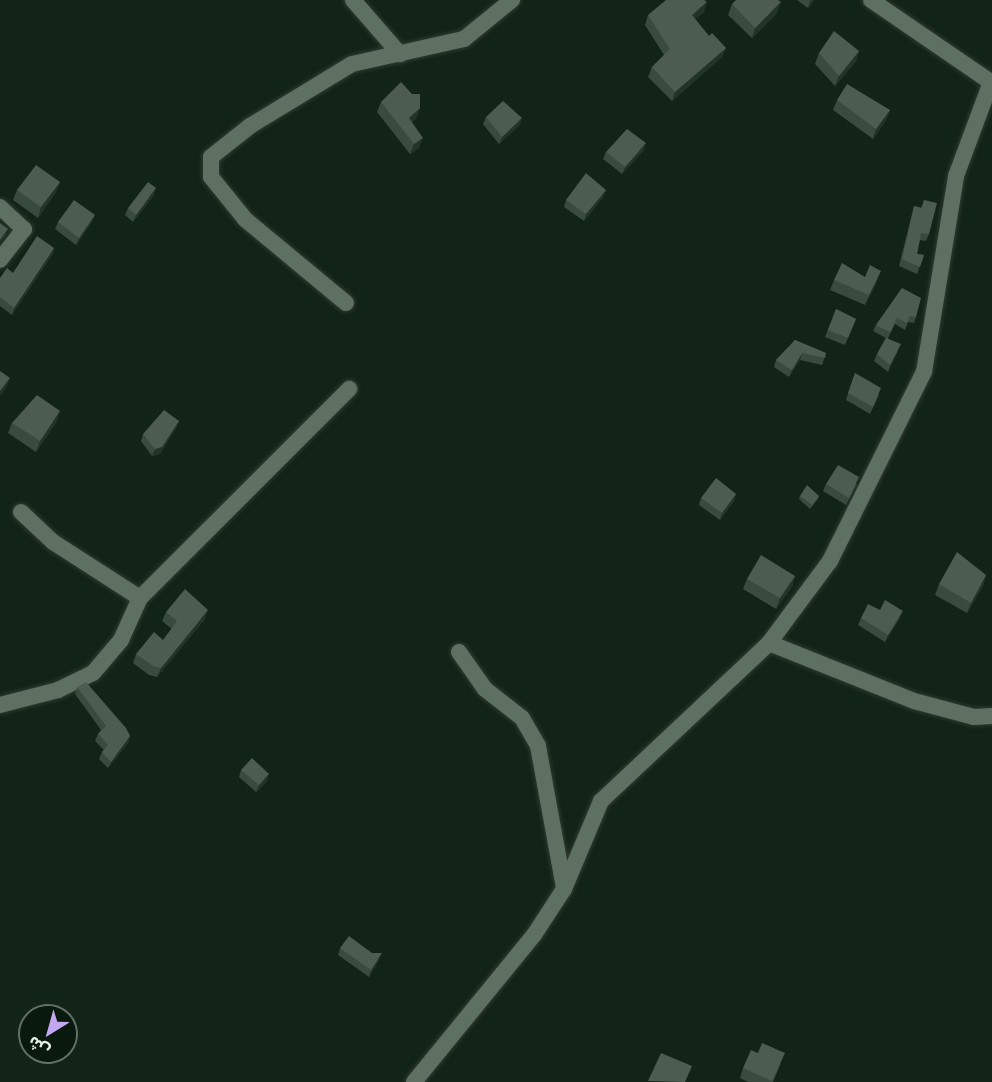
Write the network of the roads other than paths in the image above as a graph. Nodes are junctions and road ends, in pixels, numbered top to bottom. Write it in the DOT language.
graph roads {
  1 [pos="353,0"];
  2 [pos="512,0"];
  3 [pos="871,0"];
  4 [pos="400,54"];
  5 [pos="992,82"];
  6 [pos="0,207"];
  7 [pos="0,260"];
  8 [pos="346,303"];
  9 [pos="349,389"];
  10 [pos="21,512"];
  11 [pos="140,598"];
  12 [pos="769,643"];
  13 [pos="459,652"];
  14 [pos="0,705"];
  15 [pos="992,717"];
  16 [pos="564,889"];
  17 [pos="414,1082"];
  1 -- 4 [label="street"];
  2 -- 4 [label="street"];
  3 -- 5 [label="street"];
  4 -- 8 [label="street"];
  5 -- 12 [label="street"];
  6 -- 7 [label="street"];
  9 -- 11 [label="street"];
  10 -- 11 [label="street"];
  11 -- 14 [label="street"];
  12 -- 15 [label="street"];
  12 -- 16 [label="street"];
  13 -- 16 [label="street"];
  16 -- 17 [label="street"];
}
